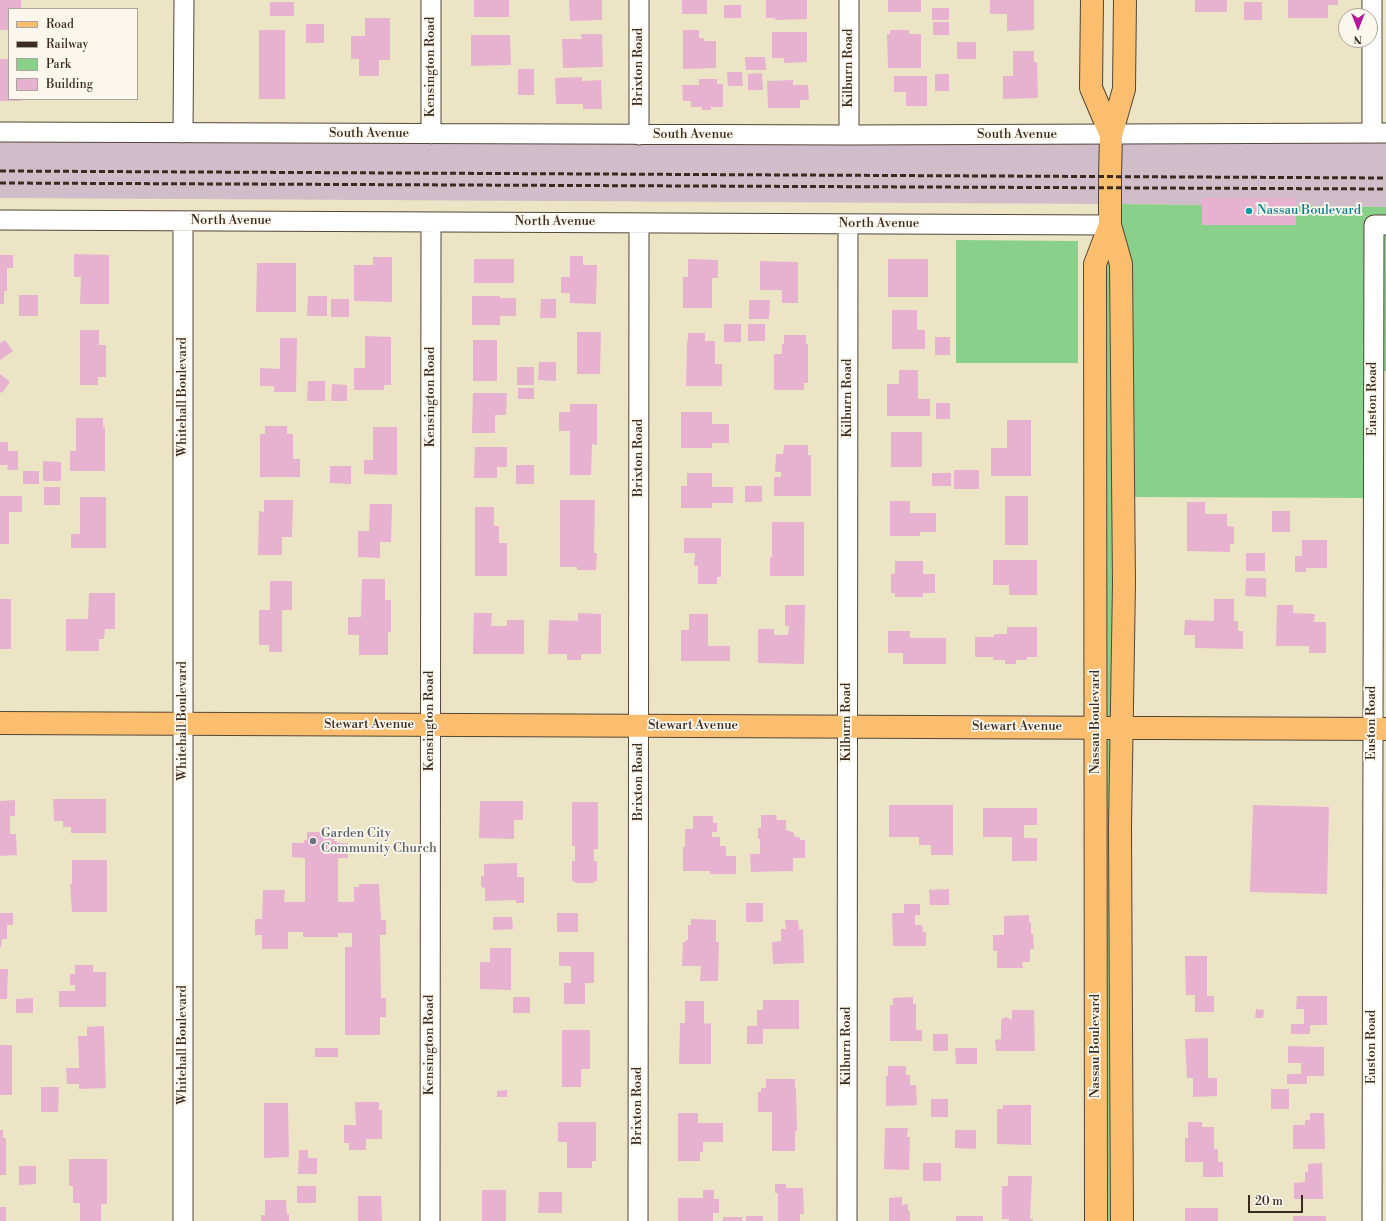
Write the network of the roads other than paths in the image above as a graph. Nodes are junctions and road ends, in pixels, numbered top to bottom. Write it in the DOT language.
graph roads {
  1 [pos="184,0"];
  2 [pos="431,0"];
  3 [pos="639,0"];
  4 [pos="849,0"];
  5 [pos="1092,0"];
  6 [pos="1124,0"];
  7 [pos="1372,0"];
  8 [pos="0,132"];
  9 [pos="183,133"];
  10 [pos="1379,133"];
  11 [pos="431,134"];
  12 [pos="639,135"];
  13 [pos="849,135"];
  14 [pos="1111,135"];
  15 [pos="0,220"];
  16 [pos="183,221"];
  17 [pos="431,222"];
  18 [pos="639,223"];
  19 [pos="848,224"];
  20 [pos="1110,225"];
  21 [pos="1380,225"];
  22 [pos="0,723"];
  23 [pos="183,724"];
  24 [pos="430,725"];
  25 [pos="639,726"];
  26 [pos="847,727"];
  27 [pos="1096,728"];
  28 [pos="1121,728"];
  29 [pos="1379,729"];
  30 [pos="183,1221"];
  31 [pos="430,1221"];
  32 [pos="638,1221"];
  33 [pos="847,1221"];
  34 [pos="1096,1221"];
  35 [pos="1122,1221"];
  36 [pos="1372,1221"];
  1 -- 9 [label="street"];
  2 -- 11 [label="street, Kensington Road"];
  3 -- 12 [label="street, Brixton Road"];
  4 -- 13 [label="street, Kilburn Road"];
  5 -- 14 [label="main road, Nassau Boulevard"];
  6 -- 14 [label="main road, Nassau Boulevard"];
  7 -- 10 [label="street"];
  8 -- 9 [label="street, South Avenue"];
  9 -- 11 [label="street, South Avenue"];
  10 -- 14 [label="street, South Avenue"];
  11 -- 12 [label="street, South Avenue"];
  12 -- 13 [label="street, South Avenue"];
  13 -- 14 [label="street, South Avenue"];
  14 -- 20 [label="main road, Nassau Boulevard"];
  15 -- 16 [label="street, North Avenue"];
  16 -- 17 [label="street, North Avenue"];
  16 -- 23 [label="street, Whitehall Boulevard"];
  17 -- 18 [label="street, North Avenue"];
  17 -- 24 [label="street, Kensington Road"];
  18 -- 19 [label="street, North Avenue"];
  18 -- 25 [label="street, Brixton Road"];
  19 -- 20 [label="street, North Avenue"];
  19 -- 26 [label="street, Kilburn Road"];
  20 -- 27 [label="main road, Nassau Boulevard"];
  20 -- 28 [label="main road, Nassau Boulevard"];
  21 -- 29 [label="street, Euston Road"];
  22 -- 23 [label="main road, Stewart Avenue"];
  23 -- 24 [label="main road, Stewart Avenue"];
  23 -- 30 [label="street, Whitehall Boulevard"];
  24 -- 25 [label="main road, Stewart Avenue"];
  24 -- 31 [label="street, Kensington Road"];
  25 -- 26 [label="main road, Stewart Avenue"];
  25 -- 32 [label="street, Brixton Road"];
  26 -- 27 [label="main road, Stewart Avenue"];
  26 -- 33 [label="street, Kilburn Road"];
  27 -- 28 [label="main road, Stewart Avenue"];
  27 -- 34 [label="main road, Nassau Boulevard"];
  28 -- 29 [label="main road, Stewart Avenue"];
  28 -- 35 [label="main road, Nassau Boulevard"];
  29 -- 36 [label="street, Euston Road"];
}
